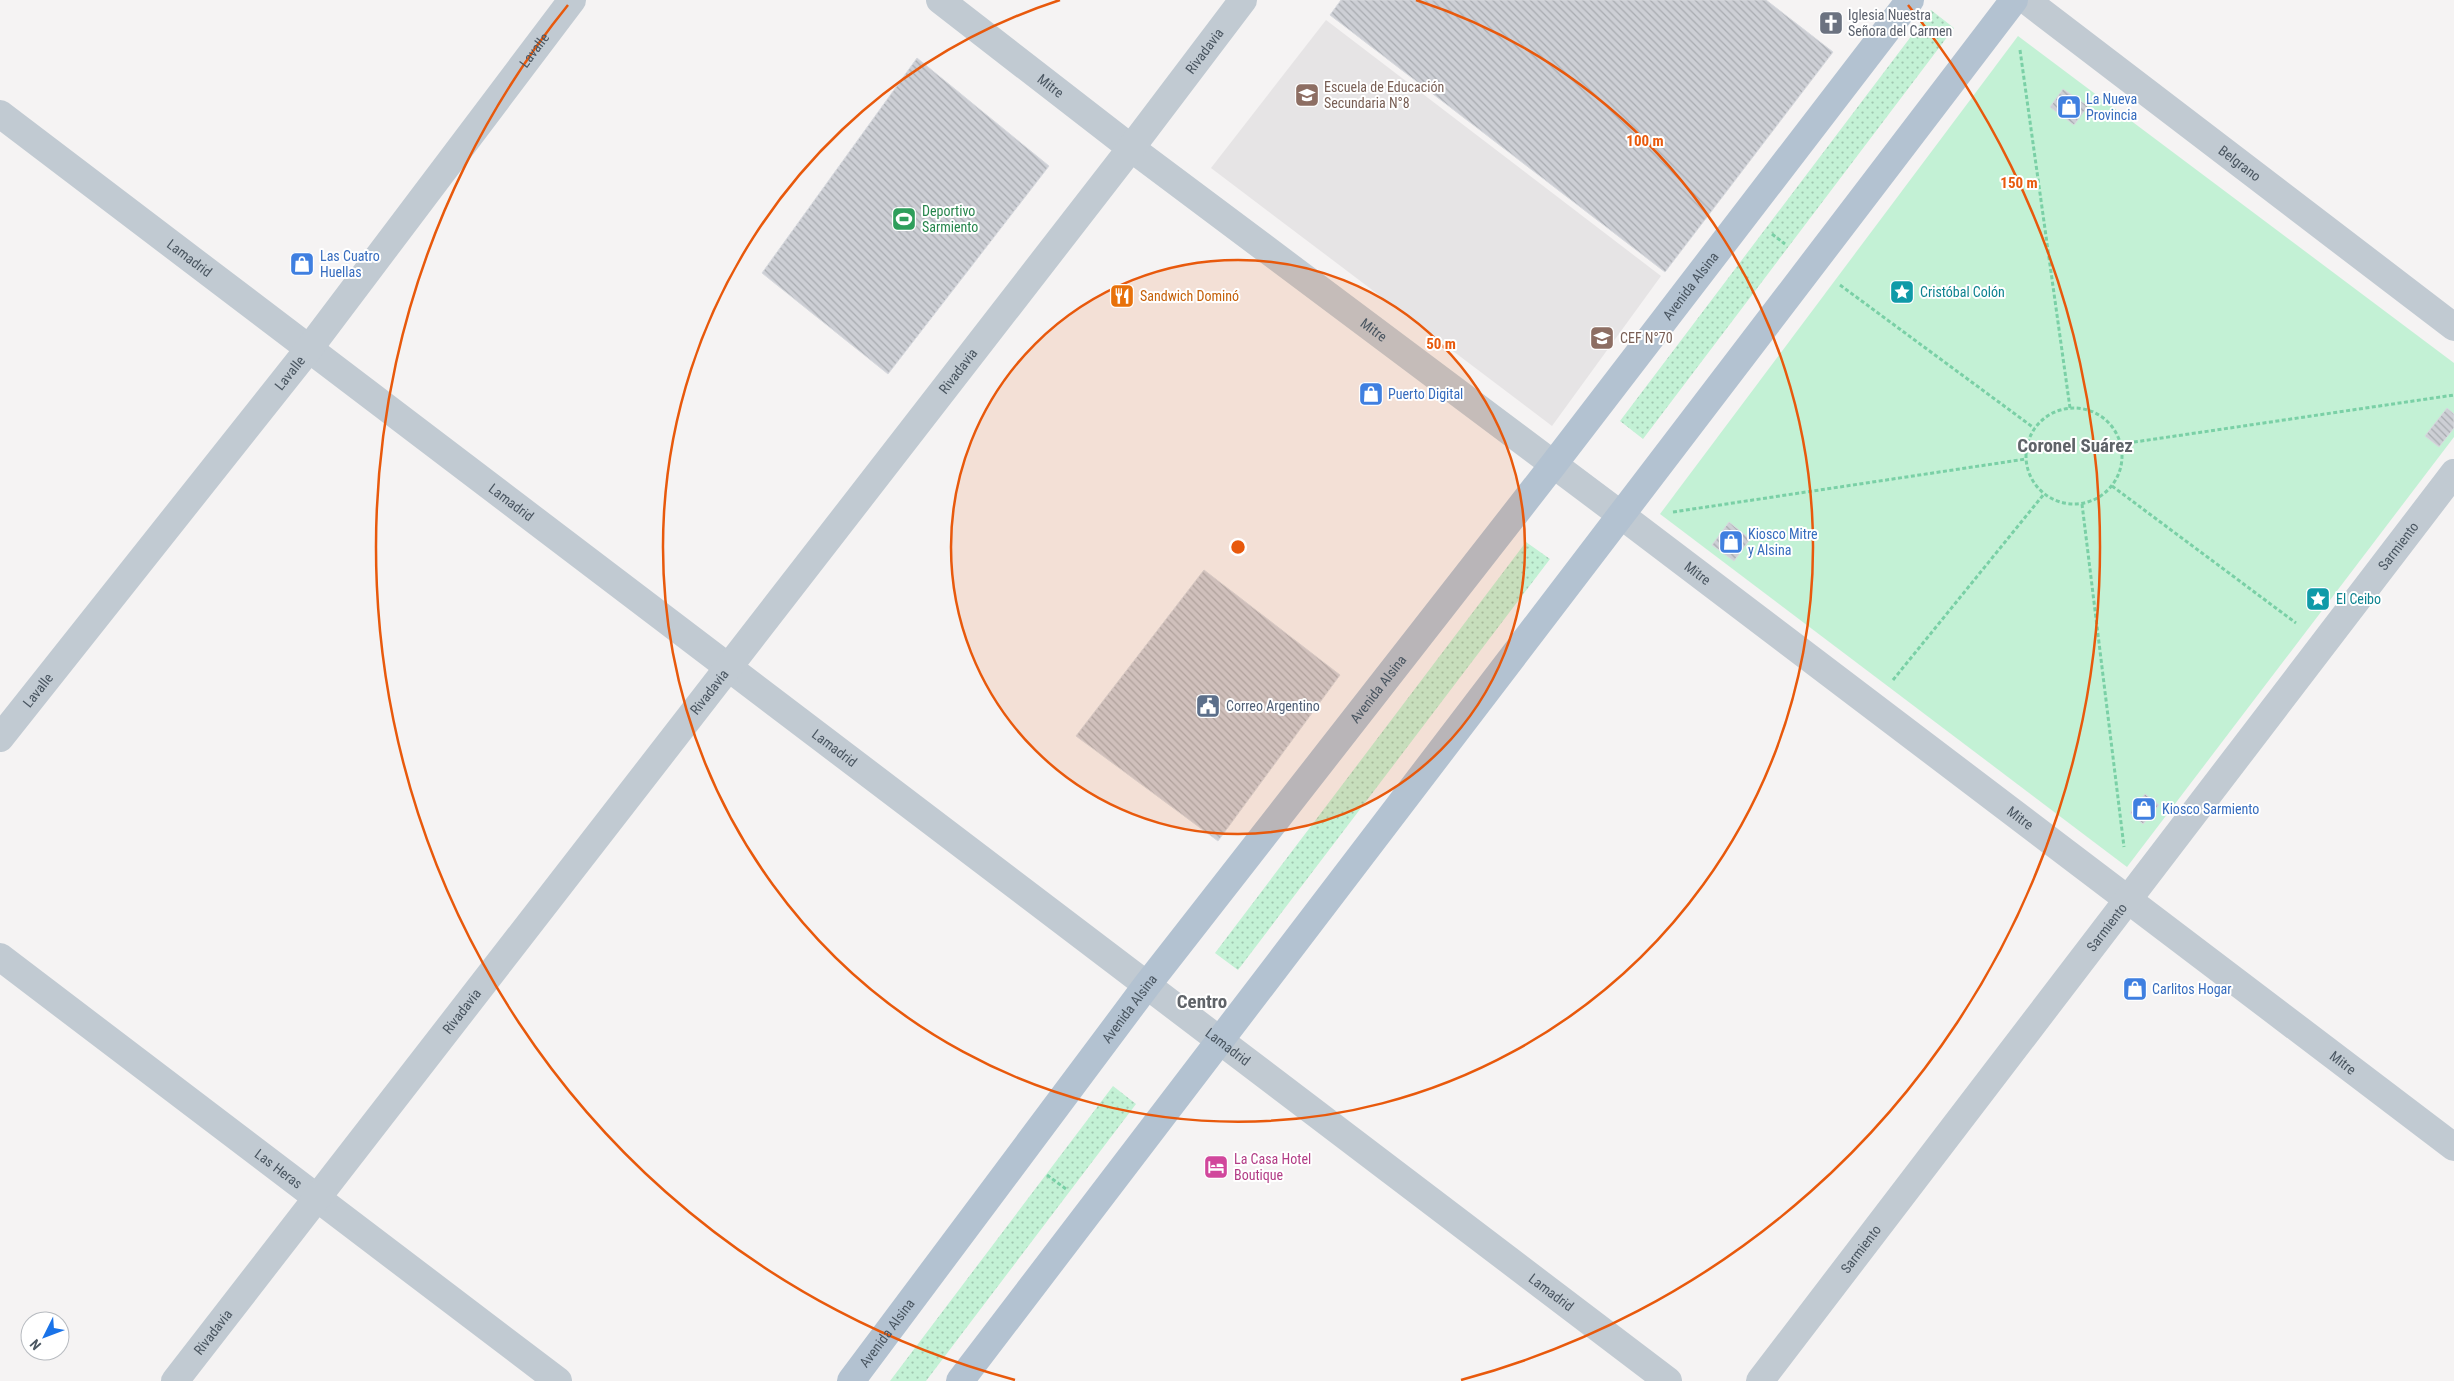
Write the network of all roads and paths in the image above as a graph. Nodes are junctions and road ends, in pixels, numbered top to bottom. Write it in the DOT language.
graph roads {
  1 [pos="572,0"];
  2 [pos="940,0"];
  3 [pos="1243,0"];
  4 [pos="1910,0"];
  5 [pos="2014,0"];
  6 [pos="2026,0"];
  7 [pos="2019,46"];
  8 [pos="0,114"];
  9 [pos="1131,148"];
  10 [pos="1746,214"];
  11 [pos="1813,264"];
  12 [pos="2454,327"];
  13 [pos="308,350"];
  14 [pos="2454,395"];
  15 [pos="2070,408"];
  16 [pos="2034,428"];
  17 [pos="2121,444"];
  18 [pos="2026,459"];
  19 [pos="1554,465"];
  20 [pos="2454,473"];
  21 [pos="2112,486"];
  22 [pos="2044,494"];
  23 [pos="2082,504"];
  24 [pos="1621,515"];
  25 [pos="2324,643"];
  26 [pos="729,667"];
  27 [pos="1872,706"];
  28 [pos="0,738"];
  29 [pos="2124,848"];
  30 [pos="2128,900"];
  31 [pos="0,957"];
  32 [pos="1147,986"];
  33 [pos="1220,1041"];
  34 [pos="2454,1147"];
  35 [pos="1021,1154"];
  36 [pos="316,1196"];
  37 [pos="1091,1210"];
  38 [pos="175,1381"];
  39 [pos="558,1381"];
  40 [pos="851,1381"];
  41 [pos="960,1381"];
  42 [pos="1668,1381"];
  43 [pos="1760,1381"];
  1 -- 13 [label="street, Lavalle"];
  2 -- 9 [label="street, Mitre"];
  3 -- 9 [label="street, Rivadavia"];
  4 -- 10 [label="main road, Avenida Alsina"];
  5 -- 11 [label="main road"];
  6 -- 12 [label="street, Belgrano"];
  7 -- 15 [label="path"];
  8 -- 13 [label="street, Lamadrid"];
  9 -- 19 [label="street, Mitre"];
  9 -- 26 [label="street, Rivadavia"];
  10 -- 11 [label="path"];
  10 -- 19 [label="main road, Avenida Alsina"];
  11 -- 16 [label="path"];
  11 -- 24 [label="main road"];
  13 -- 26 [label="street, Lamadrid"];
  13 -- 28 [label="street, Lavalle"];
  14 -- 17 [label="path"];
  15 -- 16 [label="path"];
  15 -- 17 [label="path"];
  16 -- 18 [label="path"];
  17 -- 21 [label="path"];
  18 -- 22 [label="path"];
  18 -- 24 [label="path"];
  19 -- 24 [label="street, Mitre"];
  19 -- 32 [label="main road, Avenida Alsina"];
  20 -- 25 [label="street, Sarmiento"];
  21 -- 23 [label="path"];
  21 -- 25 [label="path"];
  22 -- 23 [label="path"];
  22 -- 27 [label="path"];
  23 -- 29 [label="path"];
  24 -- 27 [label="street, Mitre"];
  24 -- 33 [label="main road"];
  25 -- 30 [label="street, Sarmiento"];
  26 -- 32 [label="street, Lamadrid"];
  26 -- 36 [label="street, Rivadavia"];
  27 -- 30 [label="street, Mitre"];
  30 -- 34 [label="street, Mitre"];
  30 -- 43 [label="street, Sarmiento"];
  31 -- 36 [label="street, Las Heras"];
  32 -- 33 [label="street, Lamadrid"];
  32 -- 35 [label="main road, Avenida Alsina"];
  33 -- 37 [label="main road"];
  33 -- 42 [label="street, Lamadrid"];
  35 -- 37 [label="path"];
  35 -- 40 [label="main road, Avenida Alsina"];
  36 -- 38 [label="street, Rivadavia"];
  36 -- 39 [label="street, Las Heras"];
  37 -- 41 [label="main road"];
}
